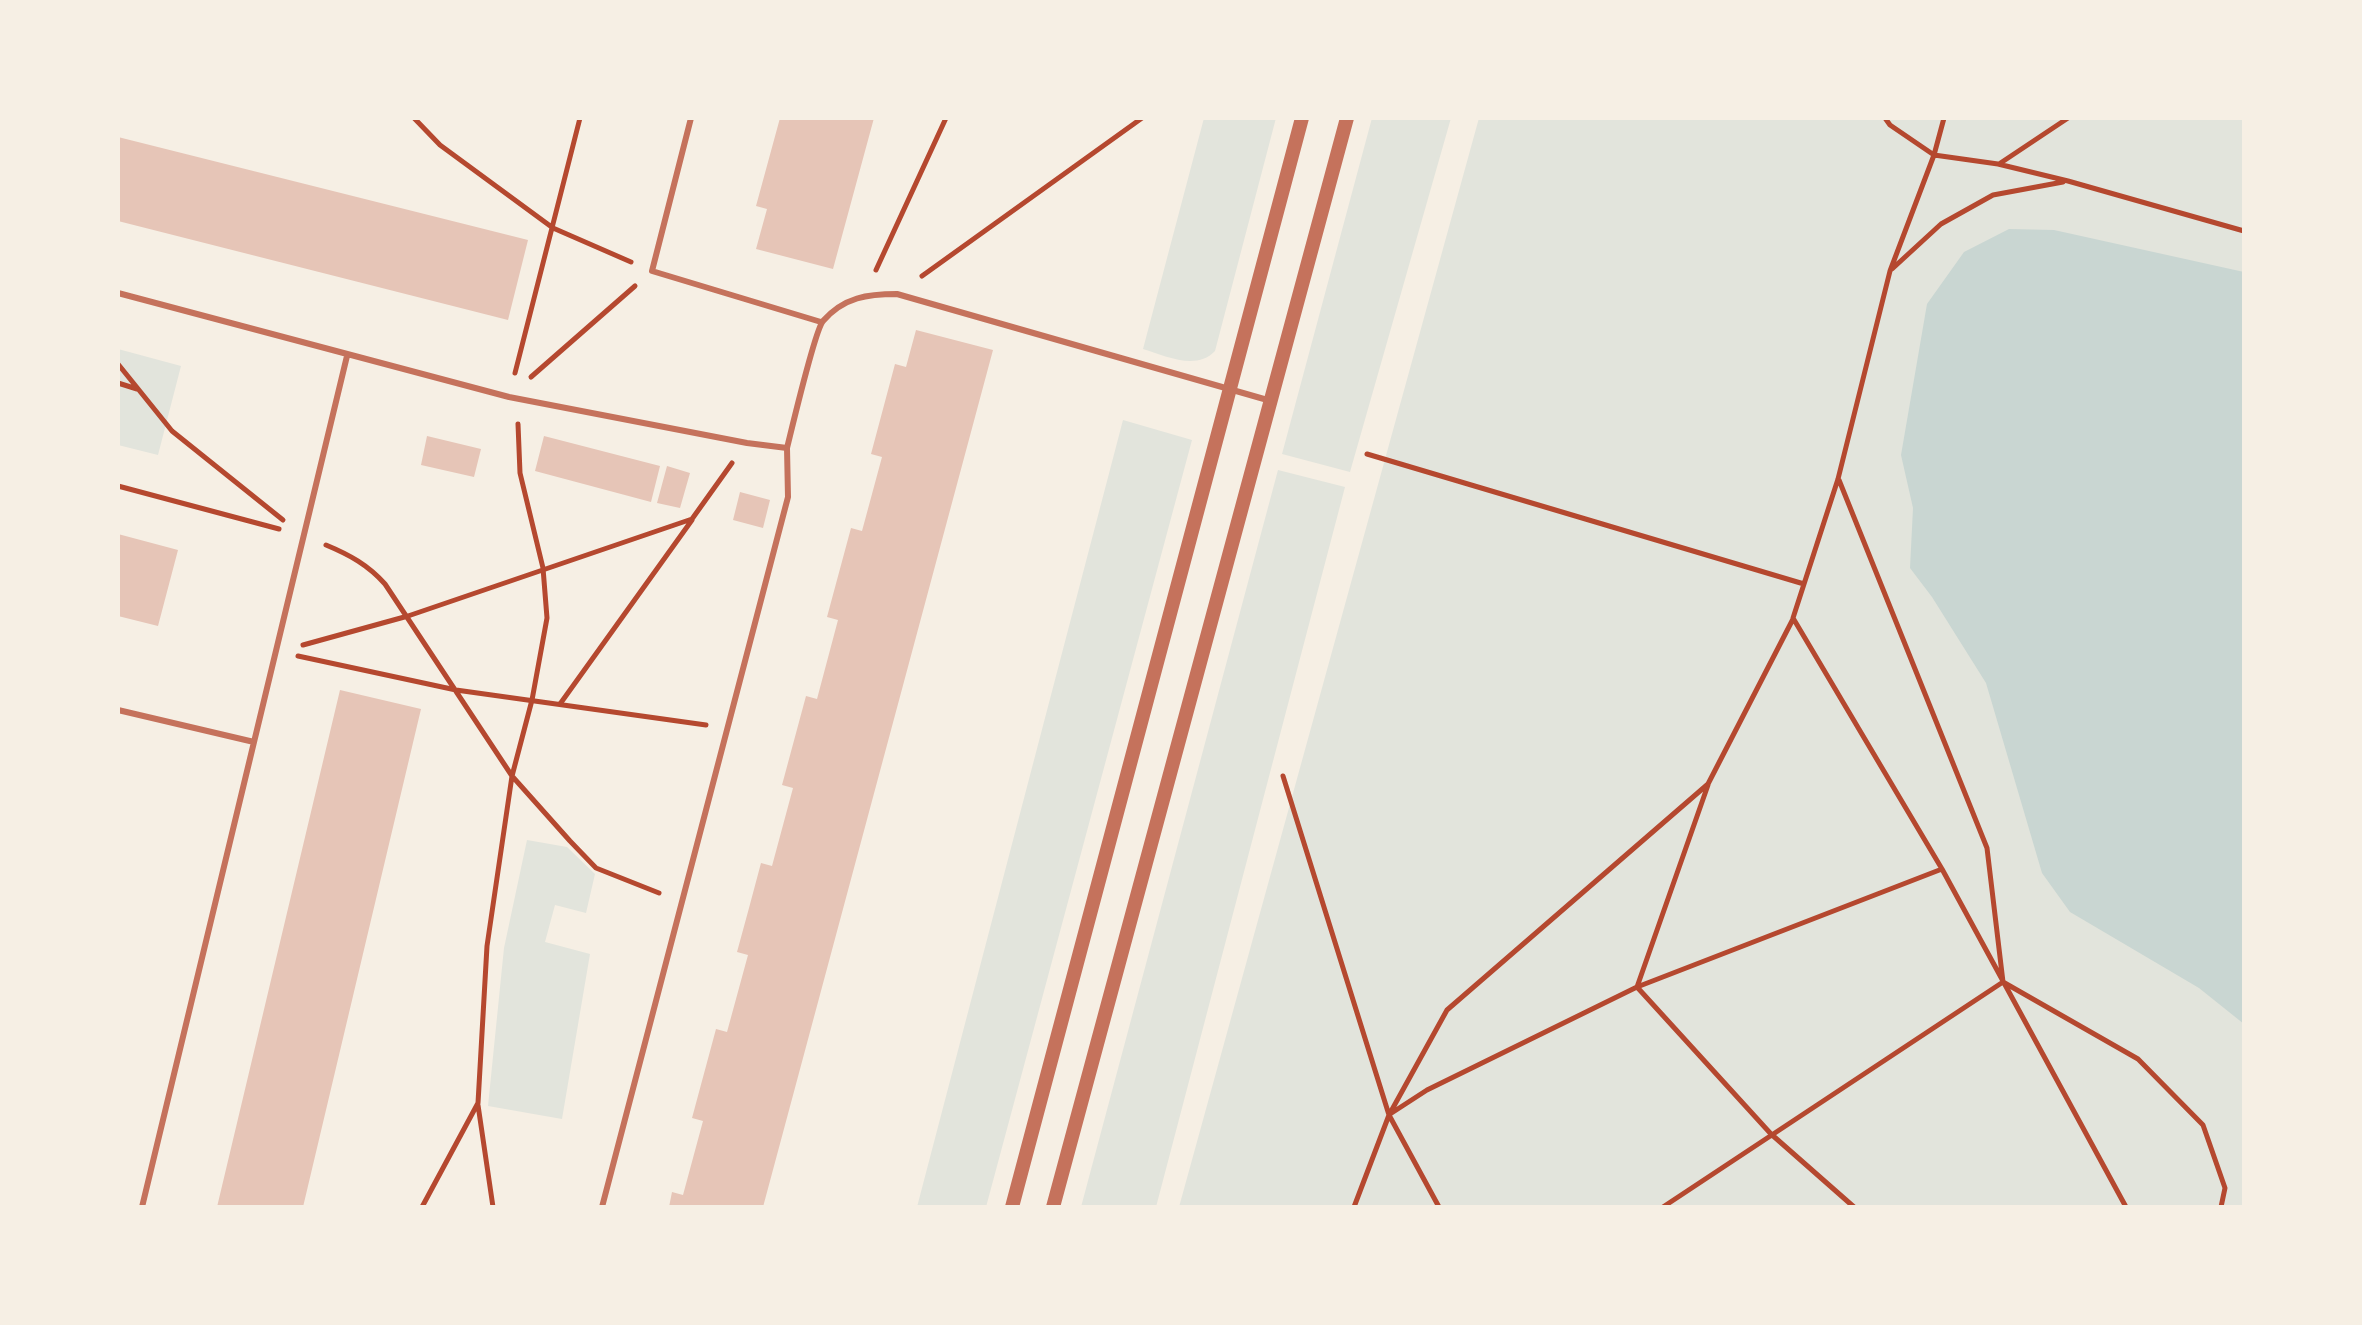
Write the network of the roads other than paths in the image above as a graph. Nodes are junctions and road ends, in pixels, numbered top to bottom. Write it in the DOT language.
graph roads {
  1 [pos="691,118"];
  2 [pos="1302,118"];
  3 [pos="1347,118"];
  4 [pos="118,293"];
  5 [pos="821,322"];
  6 [pos="347,356"];
  7 [pos="1228,390"];
  8 [pos="1271,401"];
  9 [pos="787,448"];
  10 [pos="118,710"];
  11 [pos="254,742"];
  12 [pos="142,1207"];
  13 [pos="602,1207"];
  14 [pos="1012,1207"];
  15 [pos="1053,1207"];
  1 -- 5 [label="lane"];
  2 -- 7 [label="street"];
  3 -- 8 [label="street"];
  4 -- 6 [label="lane"];
  5 -- 7 [label="lane"];
  5 -- 9 [label="lane"];
  6 -- 9 [label="lane"];
  6 -- 11 [label="lane"];
  7 -- 8 [label="lane"];
  7 -- 14 [label="street"];
  8 -- 15 [label="street"];
  9 -- 13 [label="lane"];
  10 -- 11 [label="lane"];
  11 -- 12 [label="lane"];
}
